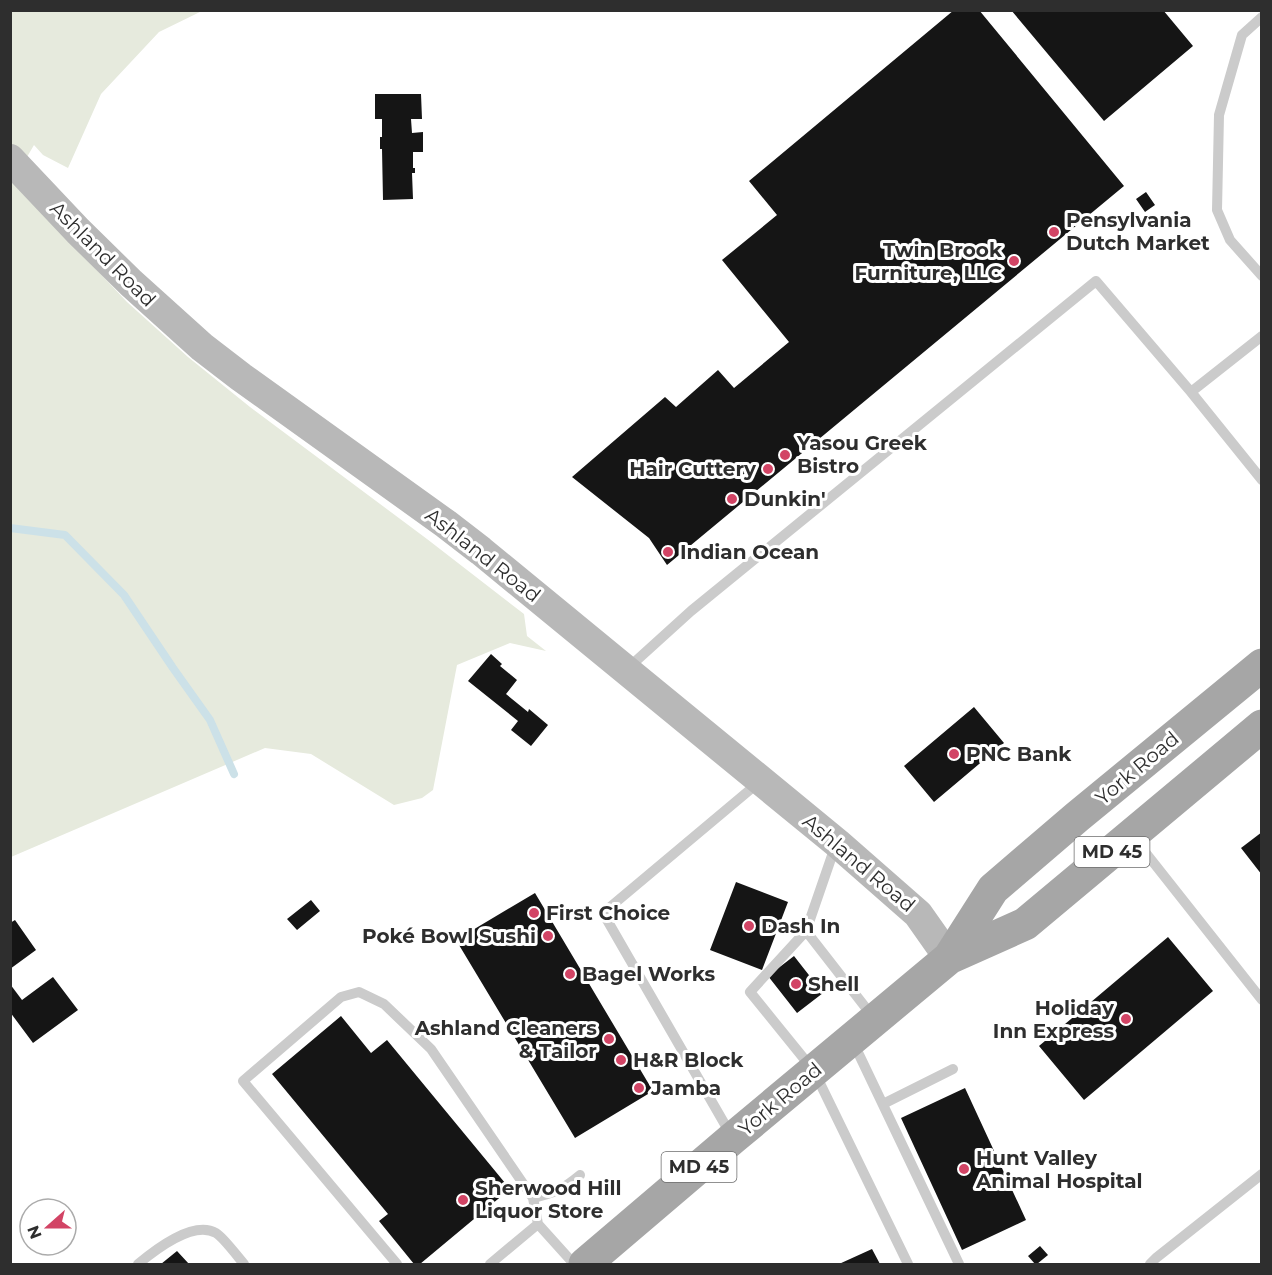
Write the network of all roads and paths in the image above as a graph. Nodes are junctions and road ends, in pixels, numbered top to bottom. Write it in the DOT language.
graph roads {
  1 [pos="1262,17"];
  2 [pos="10,159"];
  3 [pos="1262,276"];
  4 [pos="1262,336"];
  5 [pos="1191,392"];
  6 [pos="1262,480"];
  7 [pos="1262,665"];
  8 [pos="626,670"];
  9 [pos="1262,726"];
  10 [pos="760,780"];
  11 [pos="1132,835"];
  12 [pos="837,843"];
  13 [pos="806,931"];
  14 [pos="949,958"];
  15 [pos="1262,1000"];
  16 [pos="864,1029"];
  17 [pos="953,1069"];
  18 [pos="813,1071"];
  19 [pos="883,1104"];
  20 [pos="733,1138"];
  21 [pos="580,1174"];
  22 [pos="1262,1174"];
  23 [pos="533,1198"];
  24 [pos="538,1224"];
  25 [pos="138,1264"];
  26 [pos="244,1264"];
  27 [pos="397,1264"];
  28 [pos="490,1264"];
  29 [pos="574,1264"];
  30 [pos="585,1264"];
  31 [pos="908,1264"];
  32 [pos="959,1264"];
  33 [pos="1150,1264"];
  1 -- 3 [label="lane"];
  2 -- 8 [label="main road, Ashland Road"];
  4 -- 5 [label="lane"];
  5 -- 6 [label="lane"];
  5 -- 8 [label="lane"];
  7 -- 14 [label="main road, York Road / MD 45"];
  8 -- 10 [label="main road, Ashland Road"];
  9 -- 11 [label="main road, York Road / MD 45"];
  10 -- 12 [label="main road, Ashland Road"];
  10 -- 20 [label="lane"];
  11 -- 14 [label="main road, York Road / MD 45"];
  11 -- 15 [label="lane"];
  12 -- 13 [label="lane"];
  12 -- 14 [label="main road, Ashland Road"];
  13 -- 16 [label="lane"];
  13 -- 18 [label="lane"];
  14 -- 16 [label="main road, York Road / MD 45"];
  16 -- 18 [label="main road, York Road / MD 45"];
  16 -- 19 [label="lane"];
  17 -- 19 [label="lane"];
  18 -- 20 [label="main road, York Road / MD 45"];
  18 -- 31 [label="lane"];
  19 -- 32 [label="lane"];
  20 -- 30 [label="main road, York Road / MD 45"];
  21 -- 23 [label="lane"];
  22 -- 33 [label="lane"];
  23 -- 24 [label="lane"];
  23 -- 27 [label="lane"];
  24 -- 28 [label="lane"];
  24 -- 29 [label="lane"];
  25 -- 26 [label="lane"];
}
